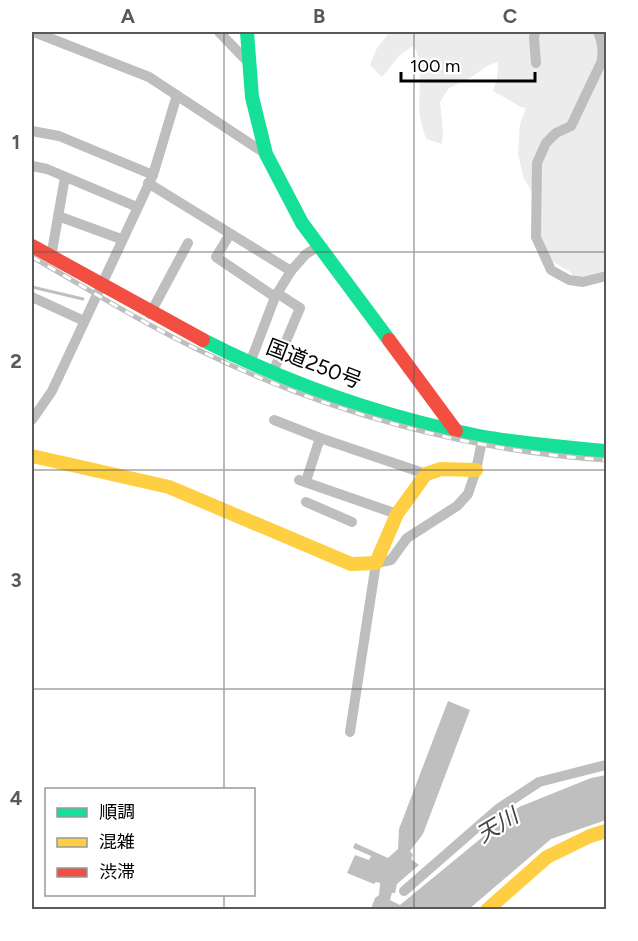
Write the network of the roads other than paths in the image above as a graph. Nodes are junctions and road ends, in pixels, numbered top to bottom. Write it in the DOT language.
graph roads {
  1 [pos="34,32"];
  2 [pos="219,32"];
  3 [pos="247,32"];
  4 [pos="535,32"];
  5 [pos="598,32"];
  6 [pos="249,60"];
  7 [pos="536,63"];
  8 [pos="177,94"];
  9 [pos="32,131"];
  10 [pos="266,154"];
  11 [pos="32,166"];
  12 [pos="65,177"];
  13 [pos="151,179"];
  14 [pos="136,207"];
  15 [pos="58,216"];
  16 [pos="230,234"];
  17 [pos="121,239"];
  18 [pos="188,243"];
  19 [pos="32,246"];
  20 [pos="319,246"];
  21 [pos="51,257"];
  22 [pos="291,272"];
  23 [pos="606,276"];
  24 [pos="100,285"];
  25 [pos="276,295"];
  26 [pos="32,297"];
  27 [pos="150,314"];
  28 [pos="84,321"];
  29 [pos="250,363"];
  30 [pos="273,372"];
  31 [pos="32,420"];
  32 [pos="274,420"];
  33 [pos="456,431"];
  34 [pos="483,436"];
  35 [pos="320,438"];
  36 [pos="606,451"];
  37 [pos="32,456"];
  38 [pos="476,470"];
  39 [pos="426,474"];
  40 [pos="335,491"];
  41 [pos="306,502"];
  42 [pos="327,510"];
  43 [pos="397,514"];
  44 [pos="352,522"];
  45 [pos="376,563"];
  46 [pos="350,732"];
  47 [pos="606,765"];
  48 [pos="606,831"];
  49 [pos="404,891"];
  50 [pos="487,909"];
  1 -- 8 [label="street"];
  2 -- 6 [label="street"];
  3 -- 6 [label="main road"];
  4 -- 7 [label="street"];
  5 -- 23 [label="street"];
  6 -- 10 [label="main road"];
  8 -- 10 [label="street"];
  8 -- 13 [label="street"];
  9 -- 13 [label="street"];
  10 -- 20 [label="main road"];
  11 -- 12 [label="street"];
  12 -- 14 [label="street"];
  12 -- 15 [label="street"];
  13 -- 14 [label="street"];
  13 -- 16 [label="street"];
  14 -- 17 [label="street"];
  15 -- 17 [label="street"];
  15 -- 21 [label="street"];
  16 -- 22 [label="street"];
  16 -- 25 [label="street"];
  17 -- 24 [label="street"];
  18 -- 27 [label="street"];
  19 -- 21 [label="main road, 国道250号"];
  20 -- 22 [label="street"];
  20 -- 33 [label="main road"];
  21 -- 24 [label="main road, 国道250号"];
  22 -- 25 [label="street"];
  24 -- 27 [label="main road, 国道250号"];
  24 -- 28 [label="street"];
  25 -- 29 [label="street"];
  25 -- 30 [label="street"];
  26 -- 28 [label="street"];
  27 -- 29 [label="main road, 国道250号"];
  28 -- 31 [label="street"];
  29 -- 30 [label="main road, 国道250号"];
  30 -- 33 [label="main road, 国道250号"];
  32 -- 35 [label="street"];
  33 -- 34 [label="main road, 国道250号"];
  34 -- 36 [label="main road, 国道250号"];
  34 -- 38 [label="street"];
  35 -- 39 [label="street"];
  35 -- 40 [label="street"];
  37 -- 45 [label="main road"];
  38 -- 39 [label="main road"];
  38 -- 45 [label="street"];
  39 -- 43 [label="main road"];
  40 -- 42 [label="street"];
  40 -- 43 [label="street"];
  41 -- 42 [label="street"];
  42 -- 44 [label="street"];
  43 -- 45 [label="main road"];
  45 -- 46 [label="street"];
  47 -- 49 [label="street"];
  48 -- 50 [label="main road"];
}
